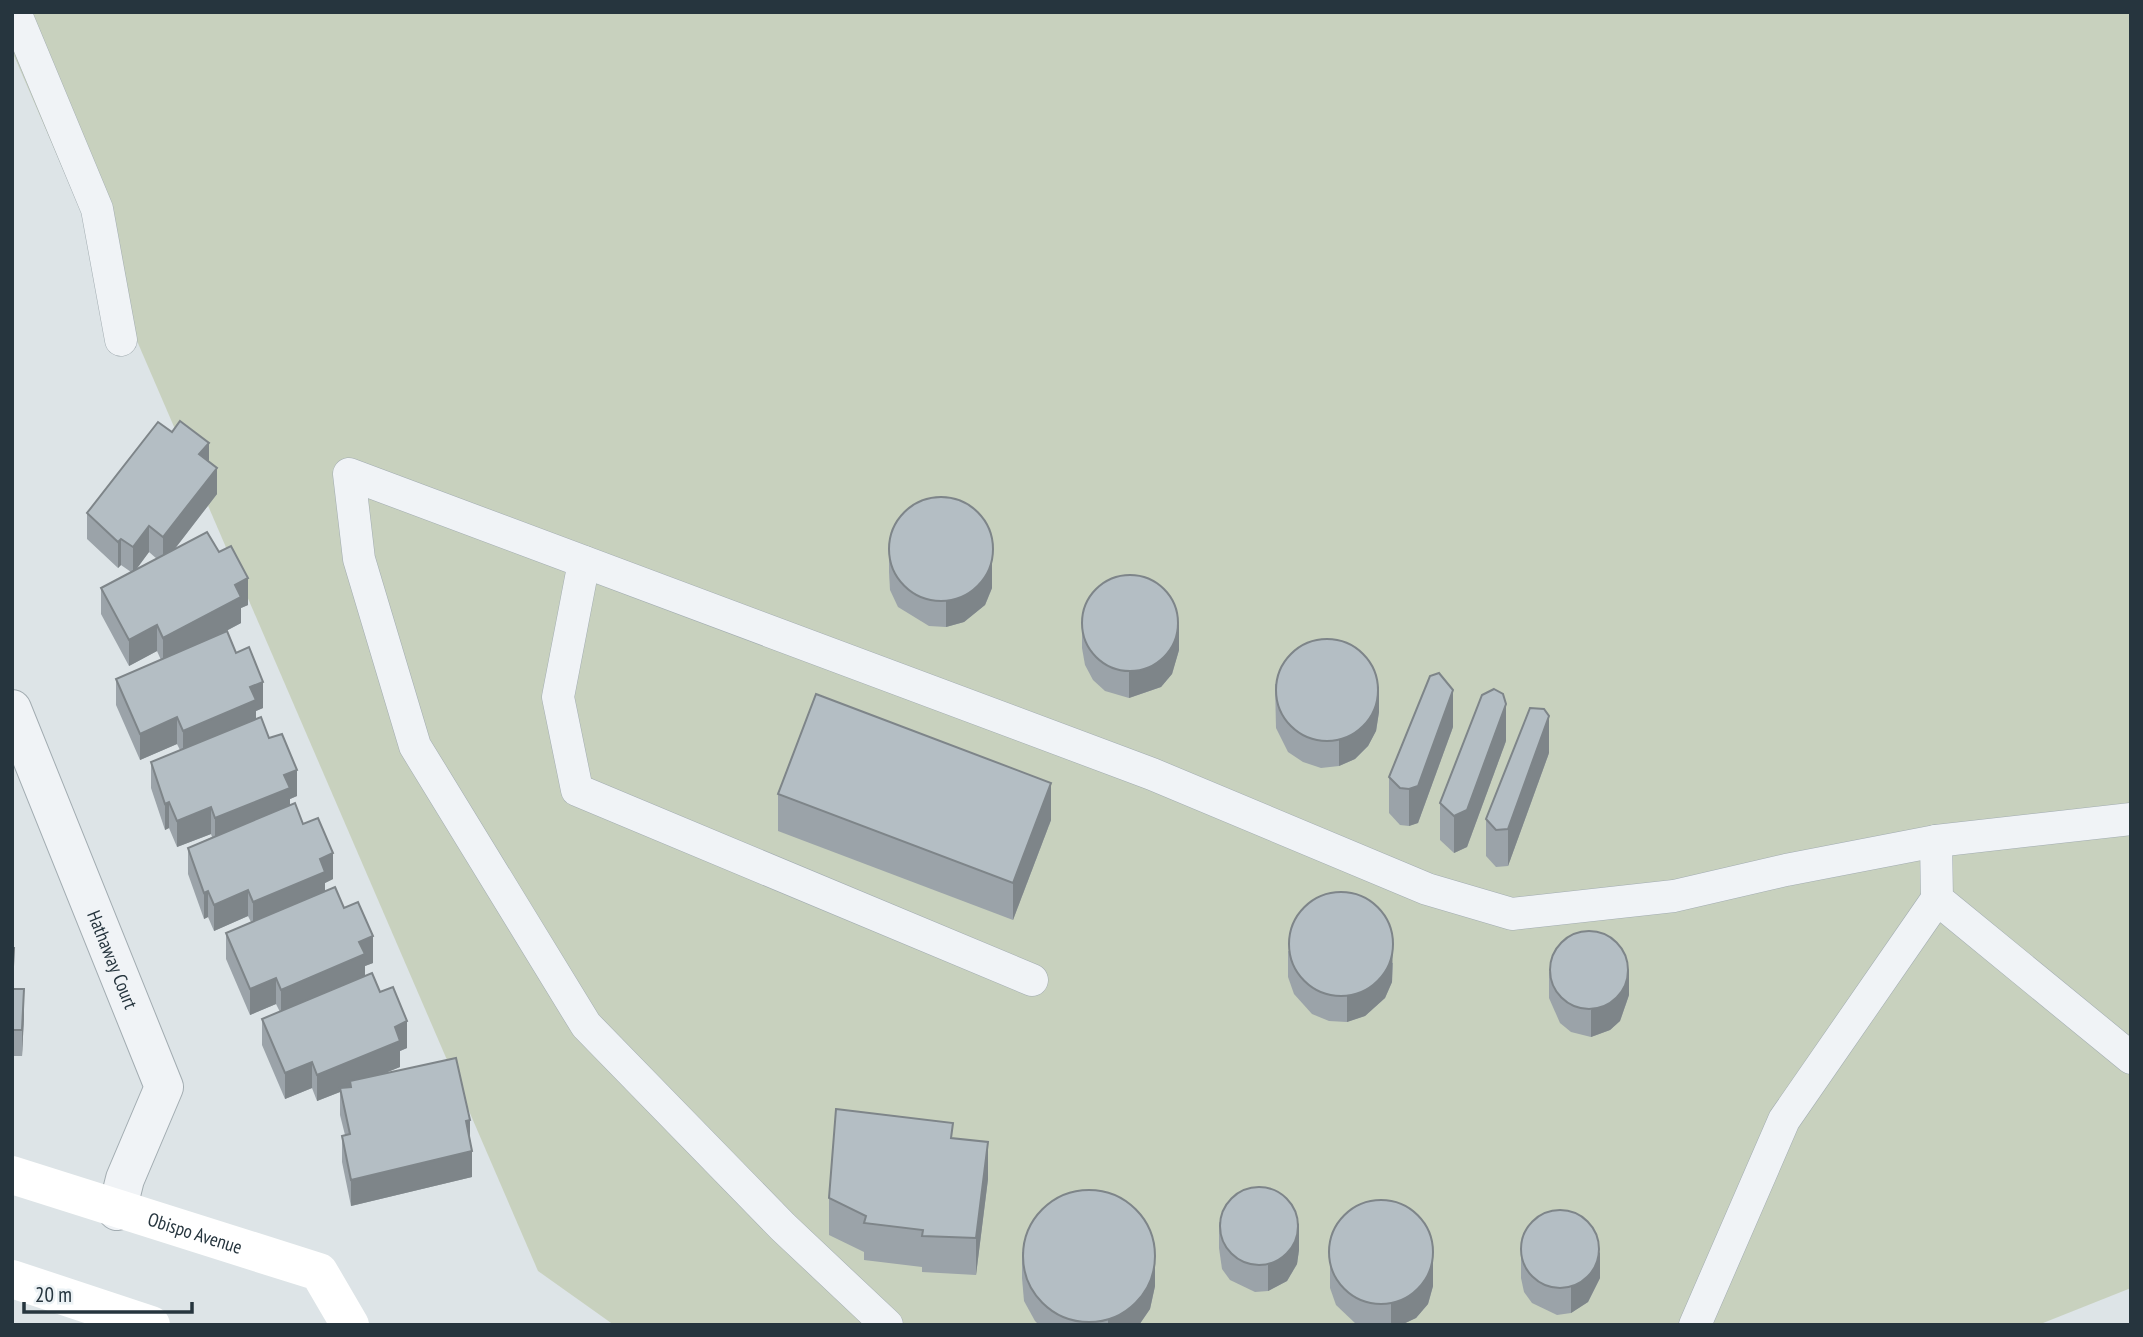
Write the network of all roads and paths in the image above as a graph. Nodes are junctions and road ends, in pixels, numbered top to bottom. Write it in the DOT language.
graph roads {
  1 [pos="15,12"];
  2 [pos="121,340"];
  3 [pos="584,562"];
  4 [pos="12,709"];
  5 [pos="2131,819"];
  6 [pos="1936,841"];
  7 [pos="1937,900"];
  8 [pos="1032,980"];
  9 [pos="2131,1058"];
  10 [pos="12,1175"];
  11 [pos="117,1211"];
  12 [pos="12,1279"];
  13 [pos="152,1325"];
  14 [pos="350,1325"];
  15 [pos="887,1325"];
  16 [pos="1695,1325"];
  1 -- 2 [label="lane"];
  3 -- 6 [label="lane"];
  3 -- 8 [label="lane"];
  3 -- 15 [label="lane"];
  4 -- 11 [label="street, Hathaway Court"];
  5 -- 6 [label="lane"];
  6 -- 7 [label="lane"];
  7 -- 9 [label="lane"];
  7 -- 16 [label="lane"];
  10 -- 11 [label="main road, Obispo Avenue"];
  11 -- 14 [label="main road, Obispo Avenue"];
  12 -- 13 [label="main road"];
}
